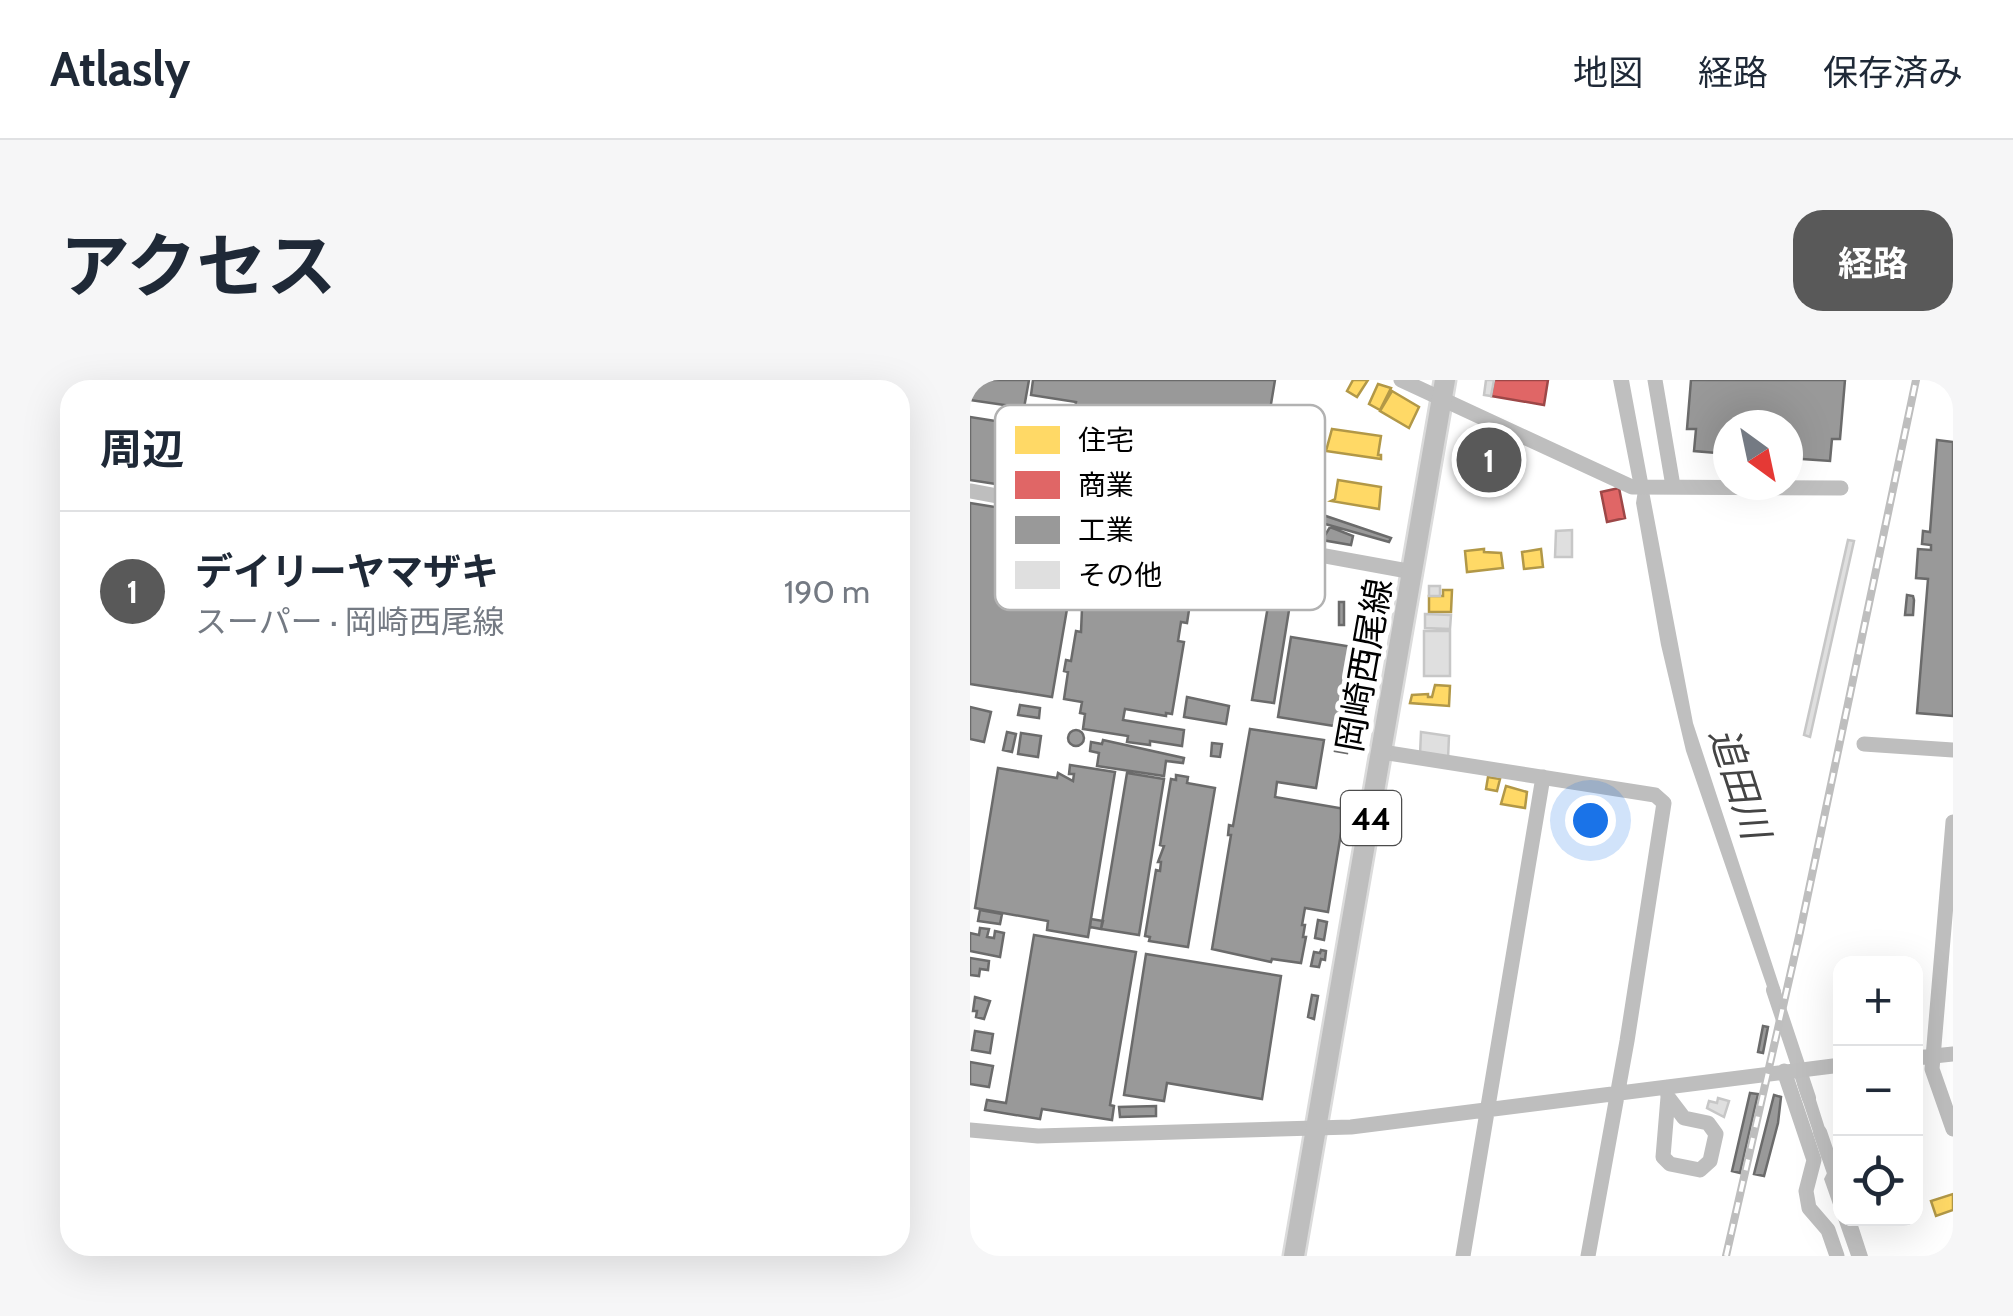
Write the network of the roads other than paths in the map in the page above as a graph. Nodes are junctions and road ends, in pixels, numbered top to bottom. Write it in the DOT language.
graph roads {
  1 [pos="1401,380"];
  2 [pos="1655,380"];
  3 [pos="1443,390"];
  4 [pos="1672,486"];
  5 [pos="1841,488"];
  6 [pos="970,491"];
  7 [pos="995,496"];
  8 [pos="1325,556"];
  9 [pos="1413,572"];
  10 [pos="1864,744"];
  11 [pos="1953,750"];
  12 [pos="1382,752"];
  13 [pos="1543,777"];
  14 [pos="1953,822"];
  15 [pos="1953,1054"];
  16 [pos="1924,1057"];
  17 [pos="1833,1066"];
  18 [pos="1787,1071"];
  19 [pos="1668,1092"];
  20 [pos="1618,1094"];
  21 [pos="1488,1112"];
  22 [pos="1315,1128"];
  23 [pos="1953,1129"];
  24 [pos="970,1130"];
  25 [pos="1294,1256"];
  26 [pos="1463,1256"];
  27 [pos="1588,1256"];
  28 [pos="1836,1256"];
  1 -- 3 [label="street"];
  2 -- 4 [label="street"];
  3 -- 4 [label="street"];
  3 -- 9 [label="main road, 岡崎西尾線 / 44"];
  4 -- 5 [label="street"];
  6 -- 7 [label="street"];
  8 -- 9 [label="street"];
  9 -- 12 [label="main road, 岡崎西尾線 / 44"];
  10 -- 11 [label="street"];
  12 -- 13 [label="street"];
  12 -- 22 [label="main road, 岡崎西尾線 / 44"];
  13 -- 20 [label="street"];
  13 -- 21 [label="street"];
  14 -- 16 [label="street"];
  15 -- 16 [label="street"];
  16 -- 23 [label="street"];
  17 -- 18 [label="street"];
  18 -- 19 [label="street"];
  18 -- 28 [label="street"];
  19 -- 19 [label="street"];
  19 -- 20 [label="street"];
  20 -- 21 [label="street"];
  20 -- 27 [label="street"];
  21 -- 22 [label="street"];
  21 -- 26 [label="street"];
  22 -- 24 [label="street"];
  22 -- 25 [label="main road, 岡崎西尾線 / 44"];
}
